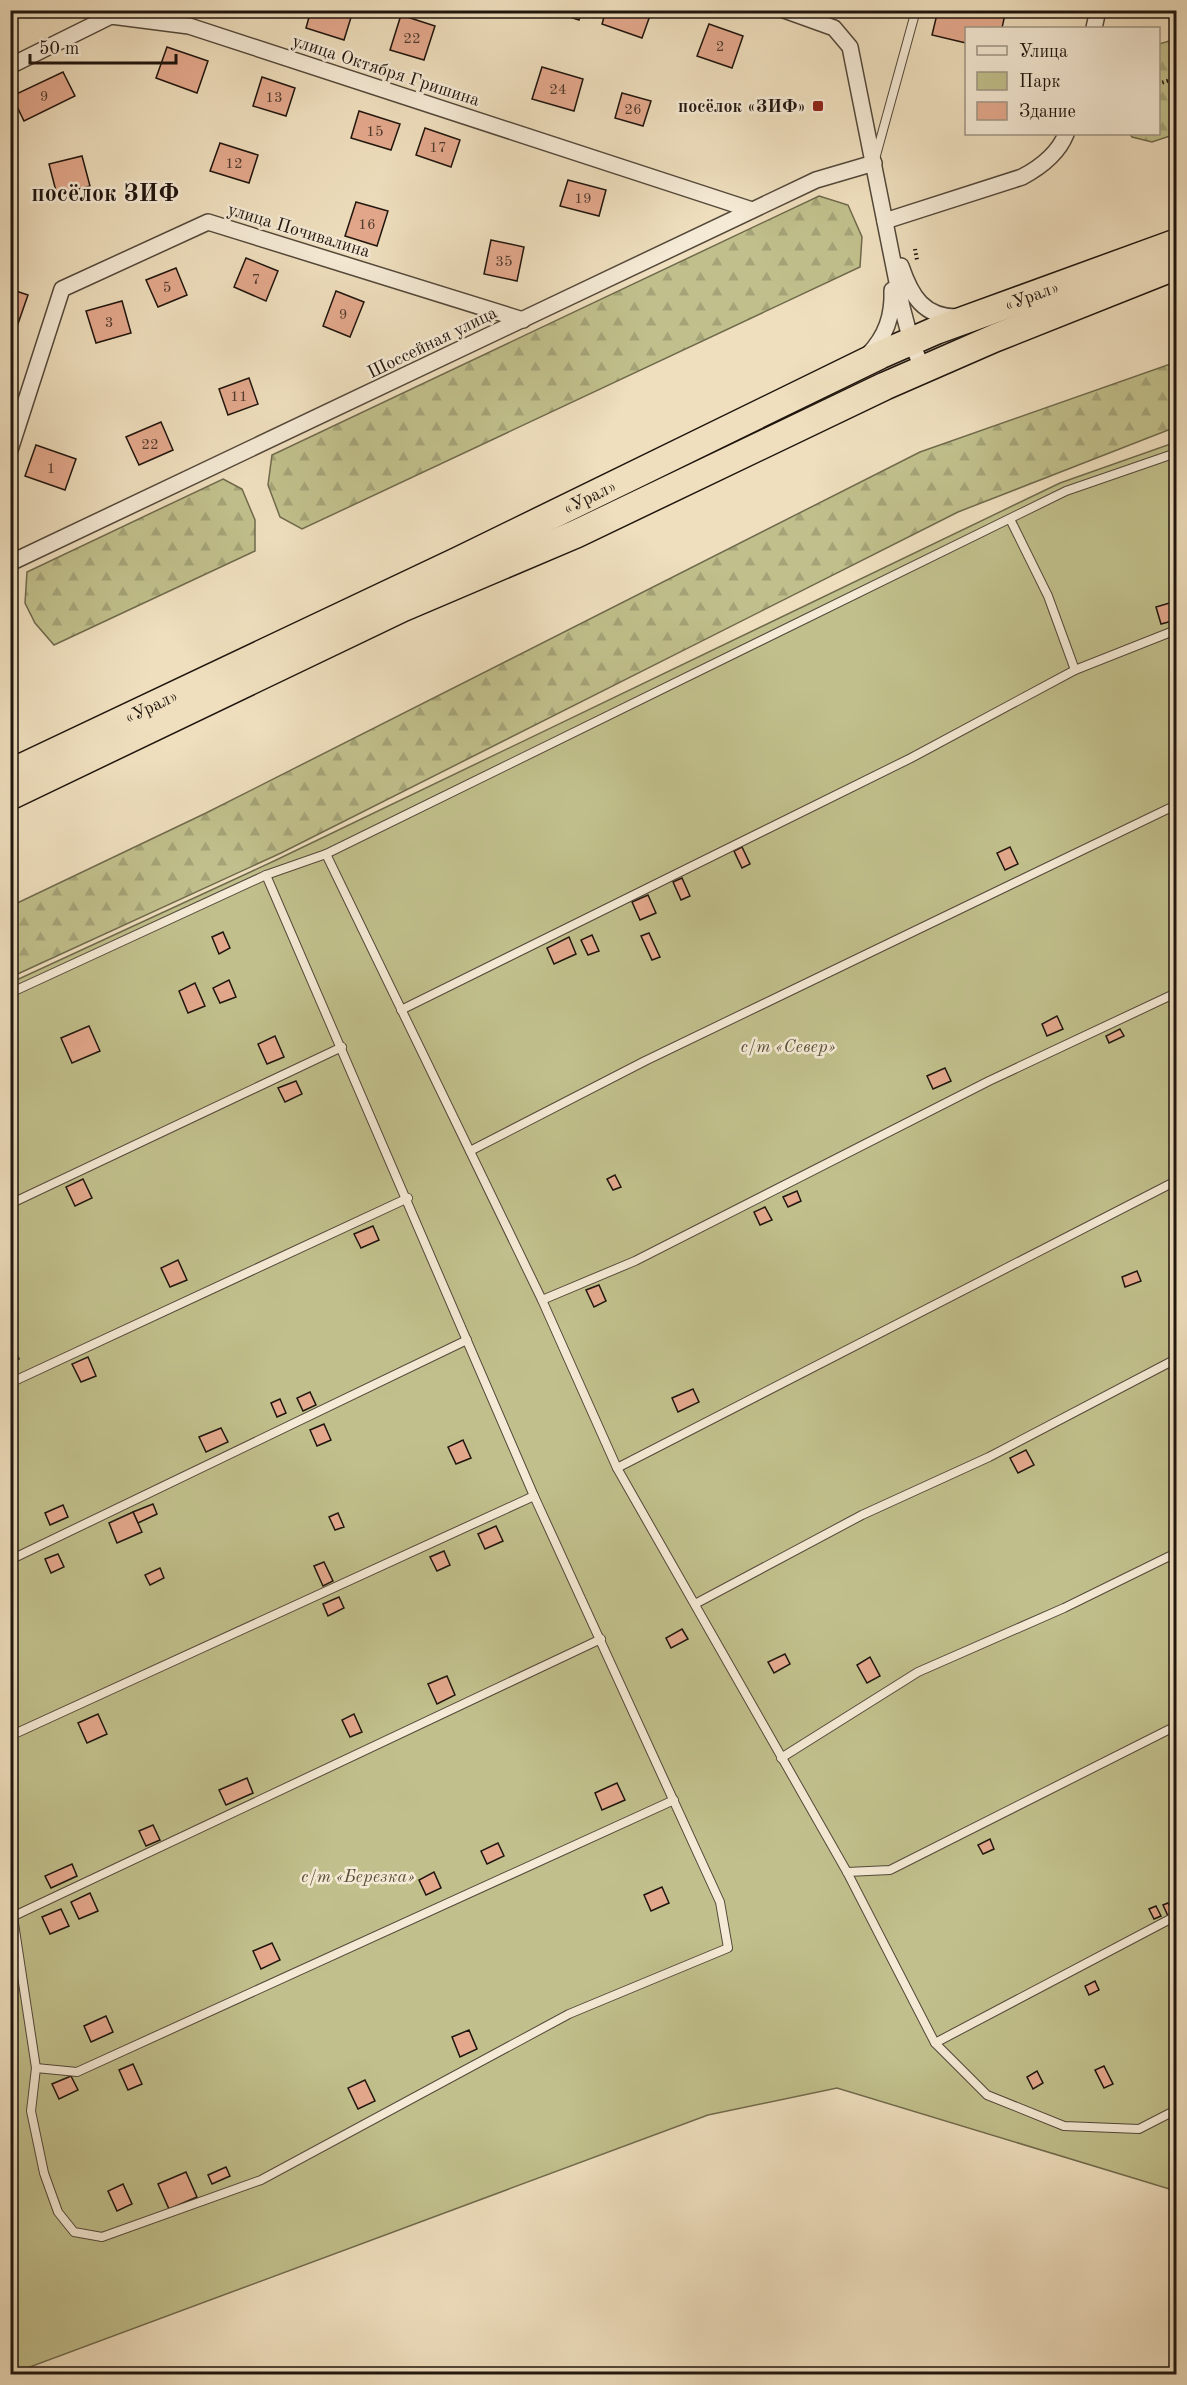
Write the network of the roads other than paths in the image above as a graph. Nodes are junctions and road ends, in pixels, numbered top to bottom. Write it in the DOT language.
graph roads {
  1 [pos="783,10"];
  2 [pos="916,10"];
  3 [pos="1098,10"];
  4 [pos="1094,27"];
  5 [pos="10,66"];
  6 [pos="1065,135"];
  7 [pos="874,163"];
  8 [pos="752,210"];
  9 [pos="885,221"];
  10 [pos="1176,243"];
  11 [pos="1176,266"];
  12 [pos="979,315"];
  13 [pos="523,320"];
  14 [pos="911,341"];
  15 [pos="858,365"];
  16 [pos="923,370"];
  17 [pos="10,450"];
  18 [pos="1176,453"];
  19 [pos="1010,519"];
  20 [pos="10,563"];
  21 [pos="1176,630"];
  22 [pos="1075,670"];
  23 [pos="10,773"];
  24 [pos="10,796"];
  25 [pos="1176,805"];
  26 [pos="326,854"];
  27 [pos="266,875"];
  28 [pos="10,993"];
  29 [pos="1176,993"];
  30 [pos="401,1010"];
  31 [pos="342,1047"];
  32 [pos="470,1151"];
  33 [pos="1176,1181"];
  34 [pos="408,1198"];
  35 [pos="10,1204"];
  36 [pos="542,1300"];
  37 [pos="467,1340"];
  38 [pos="1176,1359"];
  39 [pos="10,1383"];
  40 [pos="617,1468"];
  41 [pos="534,1496"];
  42 [pos="1176,1553"];
  43 [pos="10,1560"];
  44 [pos="695,1604"];
  45 [pos="601,1639"];
  46 [pos="1176,1726"];
  47 [pos="10,1736"];
  48 [pos="781,1758"];
  49 [pos="674,1800"];
  50 [pos="847,1872"];
  51 [pos="10,1897"];
  52 [pos="14,1916"];
  53 [pos="1176,1916"];
  54 [pos="935,2043"];
  55 [pos="36,2068"];
  56 [pos="1176,2110"];
  1 -- 7 [label="street"];
  2 -- 7 [label="lane"];
  3 -- 4 [label="street"];
  5 -- 8 [label="street, улица Октября Гришина"];
  6 -- 9 [label="street"];
  7 -- 8 [label="street, Шоссейная улица"];
  7 -- 9 [label="street"];
  8 -- 13 [label="street, Шоссейная улица"];
  9 -- 12 [label="street"];
  9 -- 14 [label="street"];
  9 -- 15 [label="street"];
  10 -- 12 [label="highway, «Урал»"];
  11 -- 16 [label="highway, «Урал»"];
  12 -- 14 [label="highway, «Урал»"];
  13 -- 17 [label="street, улица Почивалина"];
  13 -- 20 [label="street, Шоссейная улица"];
  14 -- 15 [label="highway, «Урал»"];
  14 -- 16 [label="street"];
  15 -- 23 [label="highway, «Урал»"];
  16 -- 24 [label="highway, «Урал»"];
  18 -- 19 [label="lane"];
  19 -- 22 [label="lane"];
  19 -- 26 [label="lane"];
  21 -- 22 [label="lane"];
  22 -- 30 [label="lane"];
  25 -- 32 [label="lane"];
  26 -- 27 [label="lane"];
  26 -- 30 [label="lane"];
  27 -- 28 [label="lane"];
  27 -- 31 [label="lane"];
  29 -- 36 [label="lane"];
  30 -- 32 [label="lane"];
  31 -- 34 [label="lane"];
  31 -- 35 [label="lane"];
  32 -- 36 [label="lane"];
  33 -- 40 [label="lane"];
  34 -- 37 [label="lane"];
  34 -- 39 [label="lane"];
  36 -- 40 [label="lane"];
  37 -- 41 [label="lane"];
  37 -- 43 [label="lane"];
  38 -- 44 [label="lane"];
  40 -- 44 [label="lane"];
  41 -- 45 [label="lane"];
  41 -- 47 [label="lane"];
  42 -- 48 [label="lane"];
  44 -- 48 [label="lane"];
  45 -- 49 [label="lane"];
  45 -- 52 [label="lane"];
  46 -- 50 [label="lane"];
  48 -- 50 [label="lane"];
  49 -- 55 [label="lane"];
  49 -- 55 [label="lane"];
  50 -- 54 [label="lane"];
  51 -- 52 [label="lane"];
  52 -- 55 [label="lane"];
  53 -- 54 [label="lane"];
  54 -- 56 [label="lane"];
}
